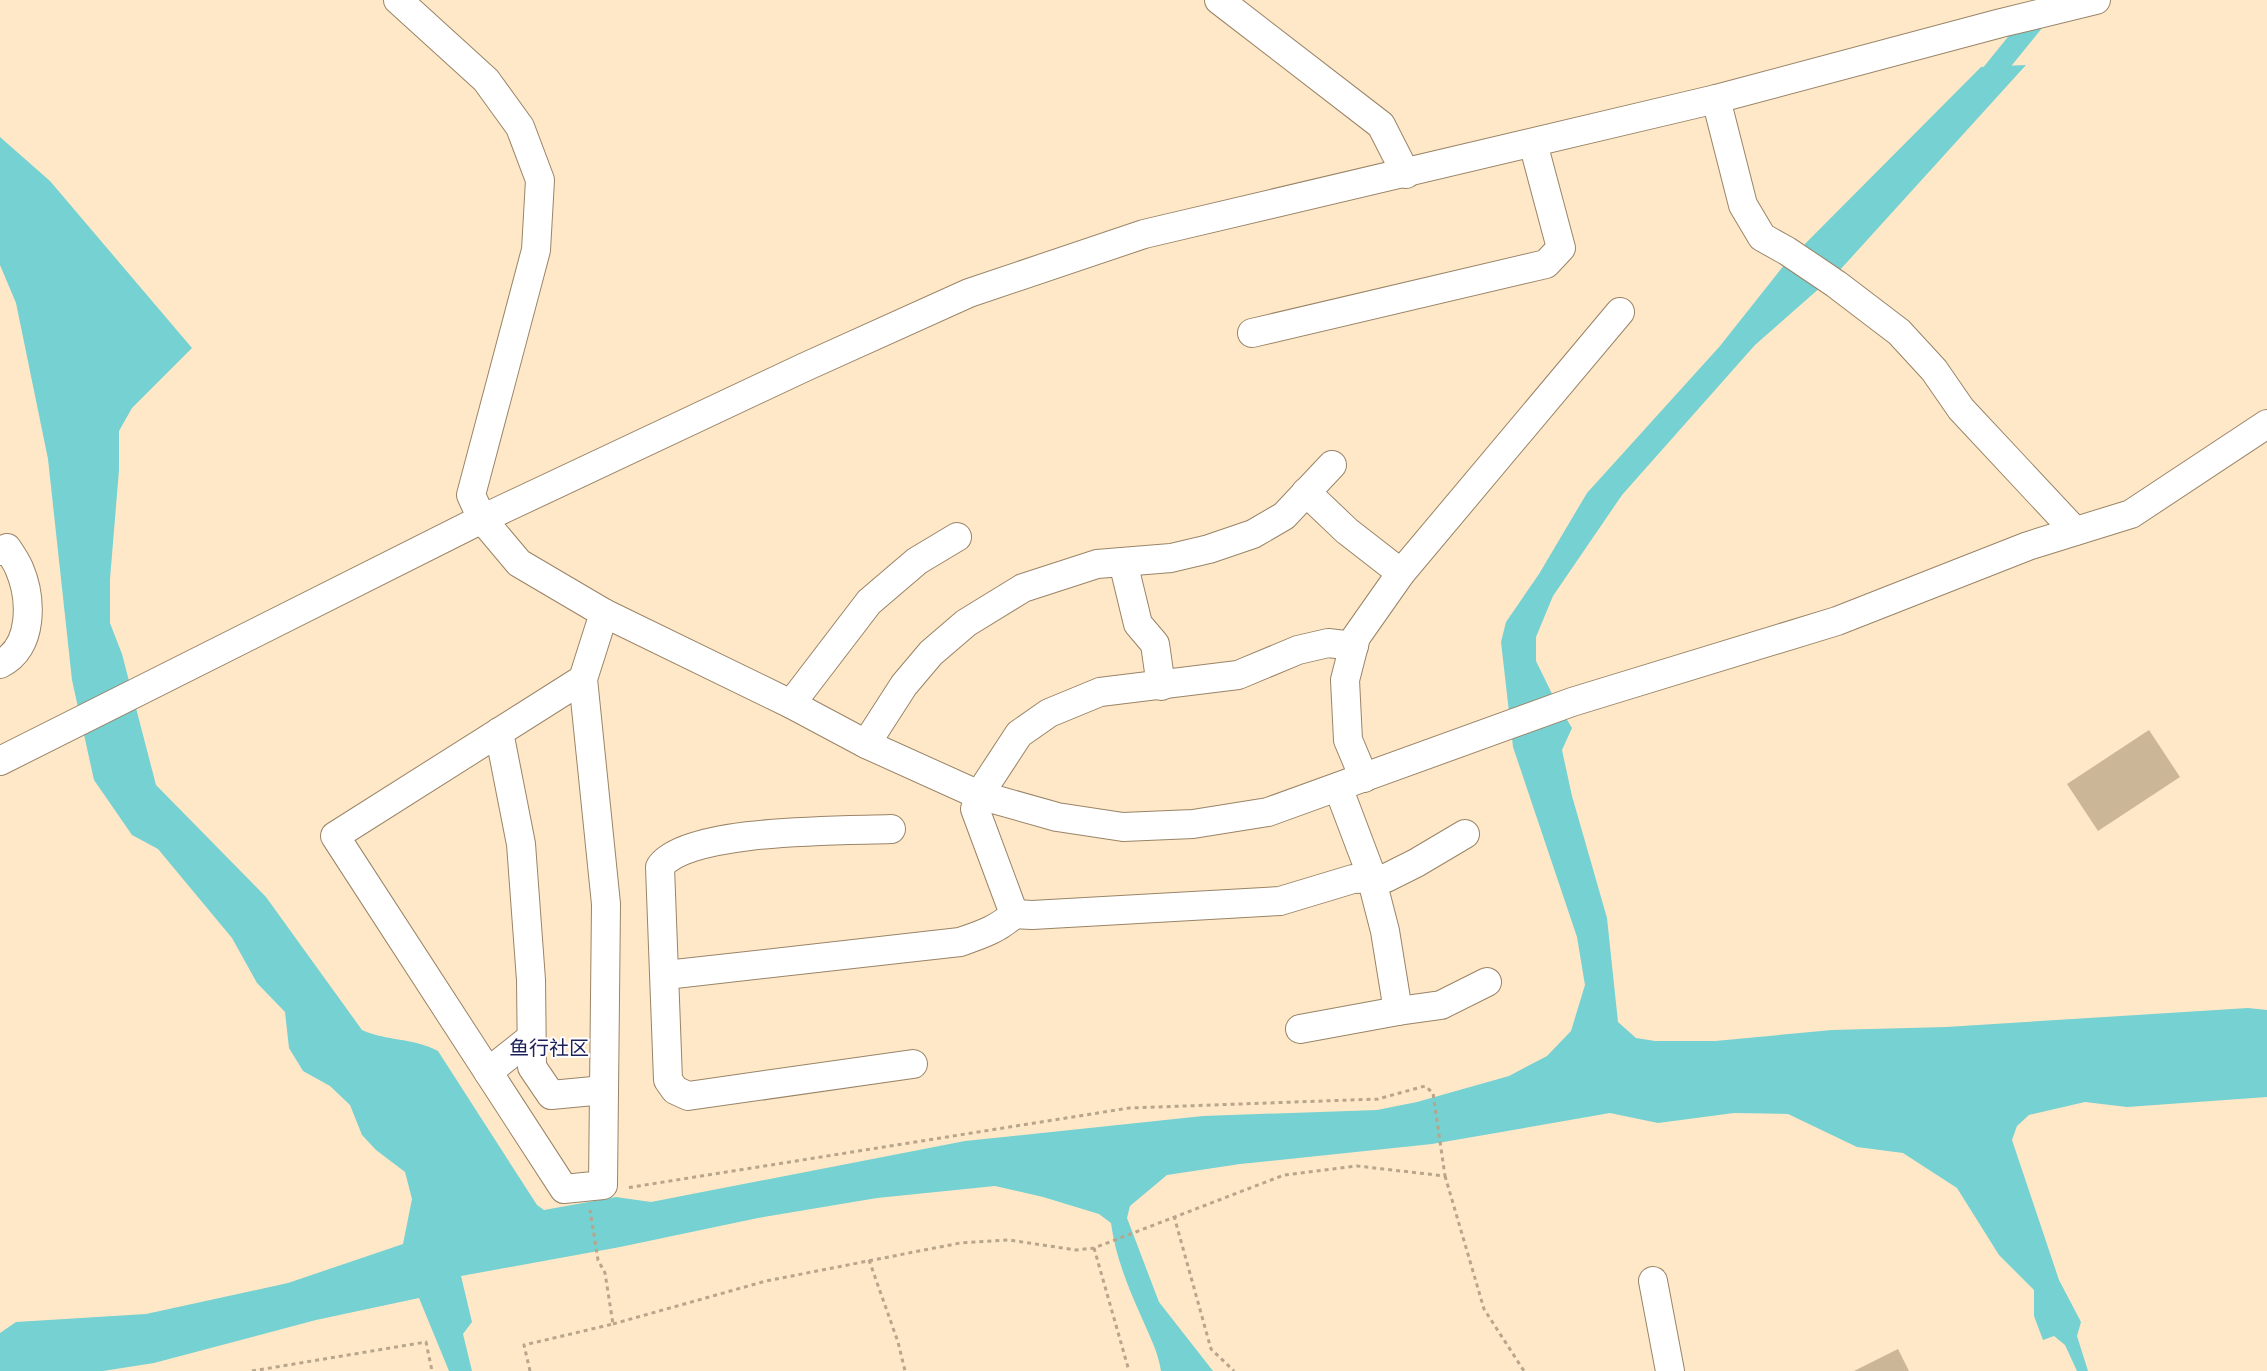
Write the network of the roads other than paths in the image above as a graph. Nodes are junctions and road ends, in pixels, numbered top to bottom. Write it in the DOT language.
graph roads {
  1 [pos="398,0"];
  2 [pos="1219,0"];
  3 [pos="2084,3"];
  4 [pos="1716,100"];
  5 [pos="1533,144"];
  6 [pos="1406,174"];
  7 [pos="1620,312"];
  8 [pos="1252,333"];
  9 [pos="2267,424"];
  10 [pos="1332,465"];
  11 [pos="1306,492"];
  12 [pos="482,519"];
  13 [pos="2075,531"];
  14 [pos="957,537"];
  15 [pos="0,551"];
  16 [pos="1122,562"];
  17 [pos="1401,573"];
  18 [pos="604,613"];
  19 [pos="1354,646"];
  20 [pos="0,664"];
  21 [pos="583,679"];
  22 [pos="1161,686"];
  23 [pos="791,704"];
  24 [pos="499,732"];
  25 [pos="866,744"];
  26 [pos="0,761"];
  27 [pos="1364,778"];
  28 [pos="1338,787"];
  29 [pos="979,795"];
  30 [pos="891,829"];
  31 [pos="1465,834"];
  32 [pos="1372,878"];
  33 [pos="1014,914"];
  34 [pos="666,975"];
  35 [pos="1487,982"];
  36 [pos="1398,1011"];
  37 [pos="1300,1029"];
  38 [pos="531,1038"];
  39 [pos="913,1064"];
  40 [pos="488,1072"];
  41 [pos="604,1090"];
  42 [pos="1653,1281"];
  43 [pos="1670,1371"];
  1 -- 12 [label="street"];
  2 -- 6 [label="street"];
  3 -- 4 [label="street"];
  4 -- 5 [label="street"];
  4 -- 13 [label="street"];
  5 -- 6 [label="street"];
  5 -- 8 [label="street"];
  6 -- 12 [label="street"];
  7 -- 17 [label="street"];
  9 -- 13 [label="street"];
  10 -- 11 [label="street"];
  11 -- 16 [label="street"];
  11 -- 17 [label="street"];
  12 -- 18 [label="street"];
  12 -- 26 [label="street"];
  13 -- 27 [label="street"];
  14 -- 23 [label="street"];
  15 -- 20 [label="street"];
  16 -- 22 [label="street"];
  16 -- 25 [label="street"];
  17 -- 19 [label="street"];
  18 -- 21 [label="street"];
  18 -- 23 [label="street"];
  19 -- 22 [label="street"];
  19 -- 27 [label="street"];
  21 -- 24 [label="street"];
  21 -- 41 [label="street"];
  22 -- 29 [label="street"];
  23 -- 25 [label="street"];
  24 -- 38 [label="street"];
  24 -- 40 [label="street"];
  25 -- 29 [label="street"];
  27 -- 28 [label="street"];
  28 -- 29 [label="street"];
  28 -- 32 [label="street"];
  29 -- 33 [label="street"];
  30 -- 34 [label="street"];
  31 -- 32 [label="street"];
  32 -- 33 [label="street"];
  32 -- 36 [label="street"];
  33 -- 34 [label="street"];
  34 -- 39 [label="street"];
  35 -- 36 [label="street"];
  36 -- 37 [label="street"];
  38 -- 40 [label="street"];
  38 -- 41 [label="street"];
  40 -- 41 [label="street"];
  42 -- 43 [label="street"];
}
